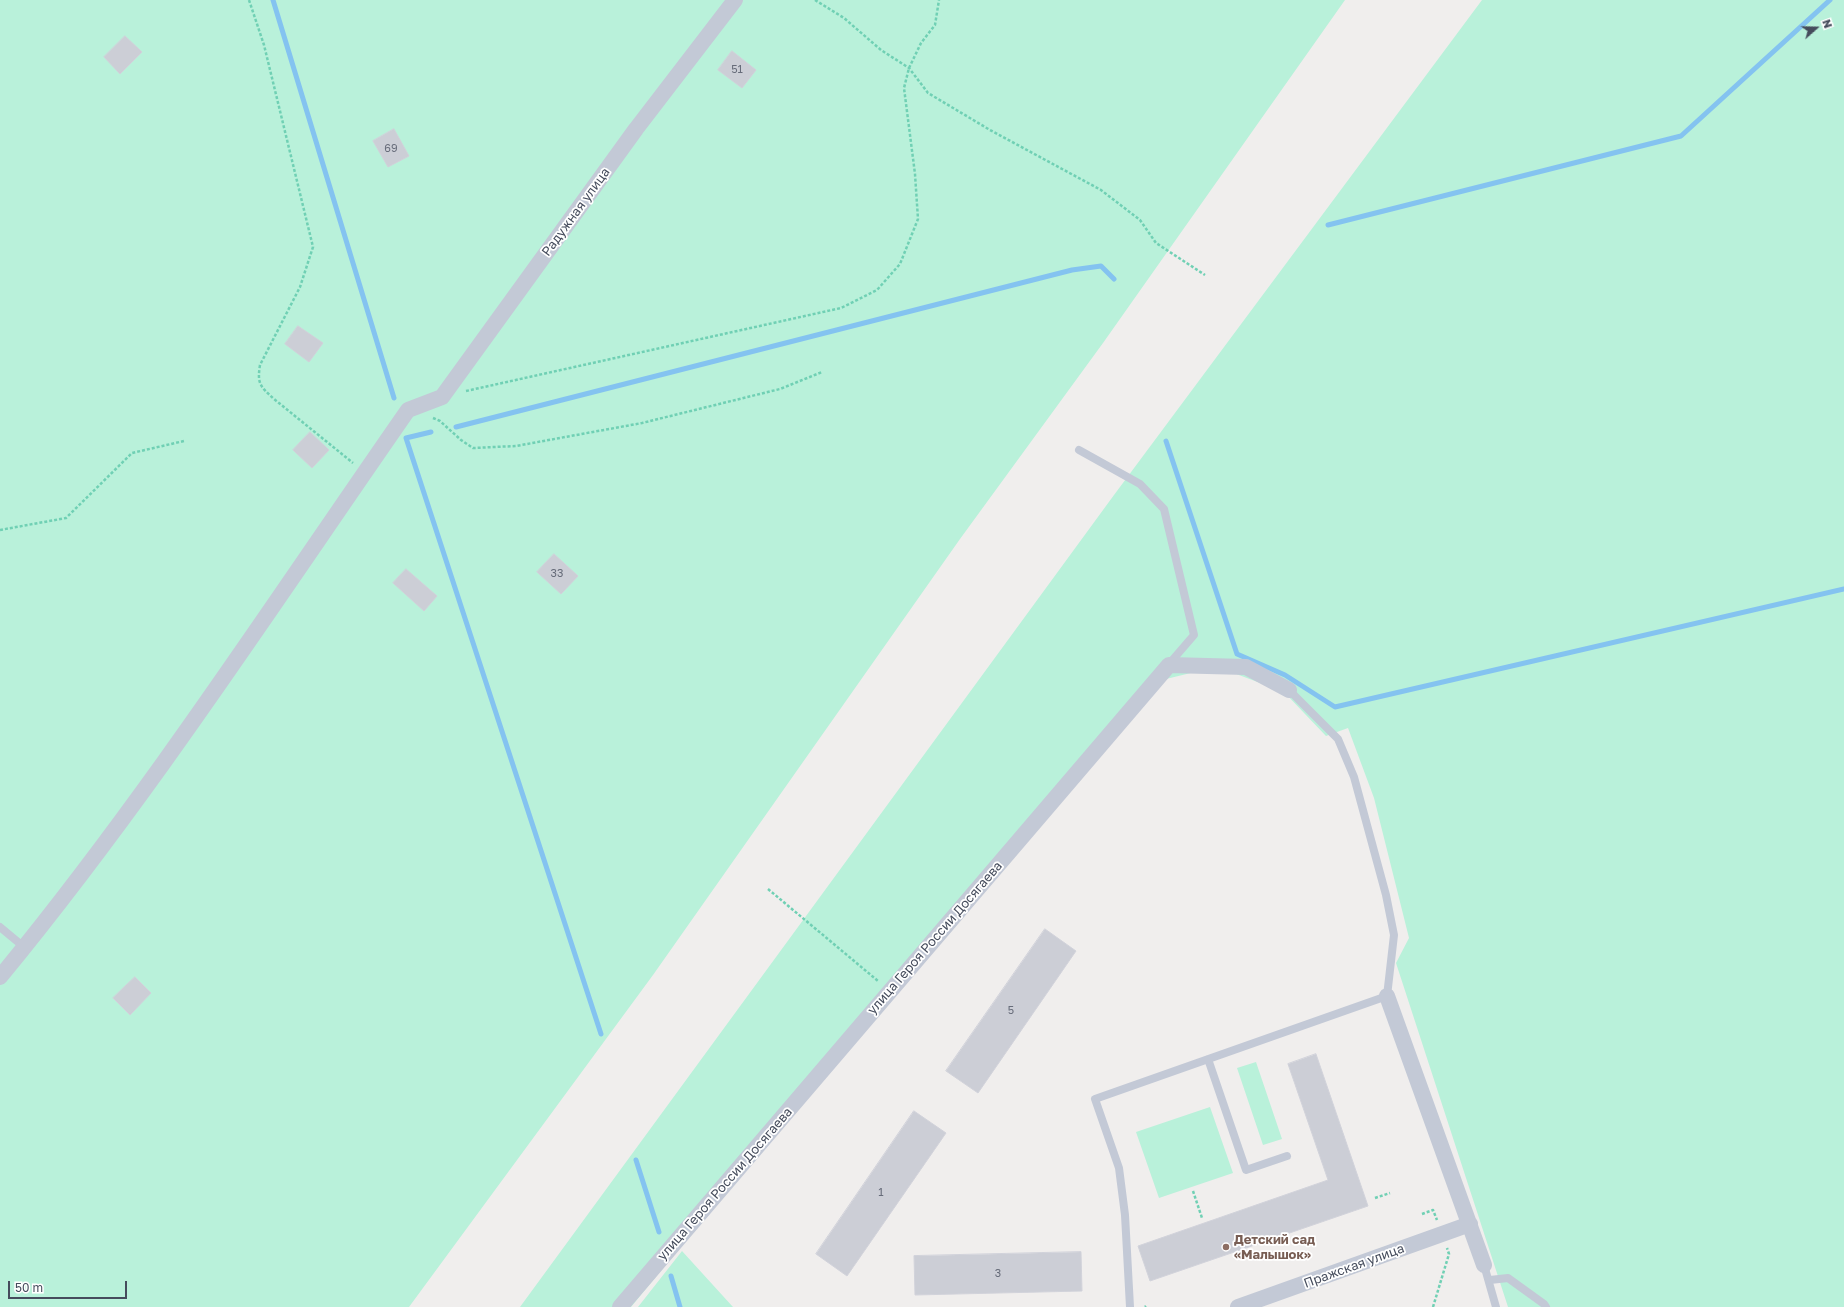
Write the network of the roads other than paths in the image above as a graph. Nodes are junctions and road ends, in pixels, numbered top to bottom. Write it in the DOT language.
graph roads {
  1 [pos="735,0"];
  2 [pos="1079,450"];
  3 [pos="1169,665"];
  4 [pos="1289,690"];
  5 [pos="0,927"];
  6 [pos="24,947"];
  7 [pos="0,977"];
  8 [pos="1387,996"];
  9 [pos="1208,1060"];
  10 [pos="1287,1156"];
  11 [pos="1470,1224"];
  12 [pos="1484,1265"];
  13 [pos="1490,1280"];
  14 [pos="620,1307"];
  15 [pos="1130,1307"];
  16 [pos="1238,1307"];
  17 [pos="1496,1307"];
  18 [pos="1546,1307"];
  1 -- 6 [label="street, Радужная улица"];
  2 -- 3 [label="lane"];
  3 -- 4 [label="street"];
  3 -- 14 [label="street, улица Героя России Досягаева"];
  4 -- 8 [label="lane"];
  5 -- 6 [label="lane"];
  6 -- 7 [label="street"];
  8 -- 9 [label="lane"];
  8 -- 11 [label="street"];
  9 -- 10 [label="lane"];
  9 -- 15 [label="lane"];
  11 -- 12 [label="street"];
  11 -- 16 [label="street, Пражская улица"];
  12 -- 13 [label="lane"];
  13 -- 17 [label="lane"];
  13 -- 18 [label="lane"];
}
